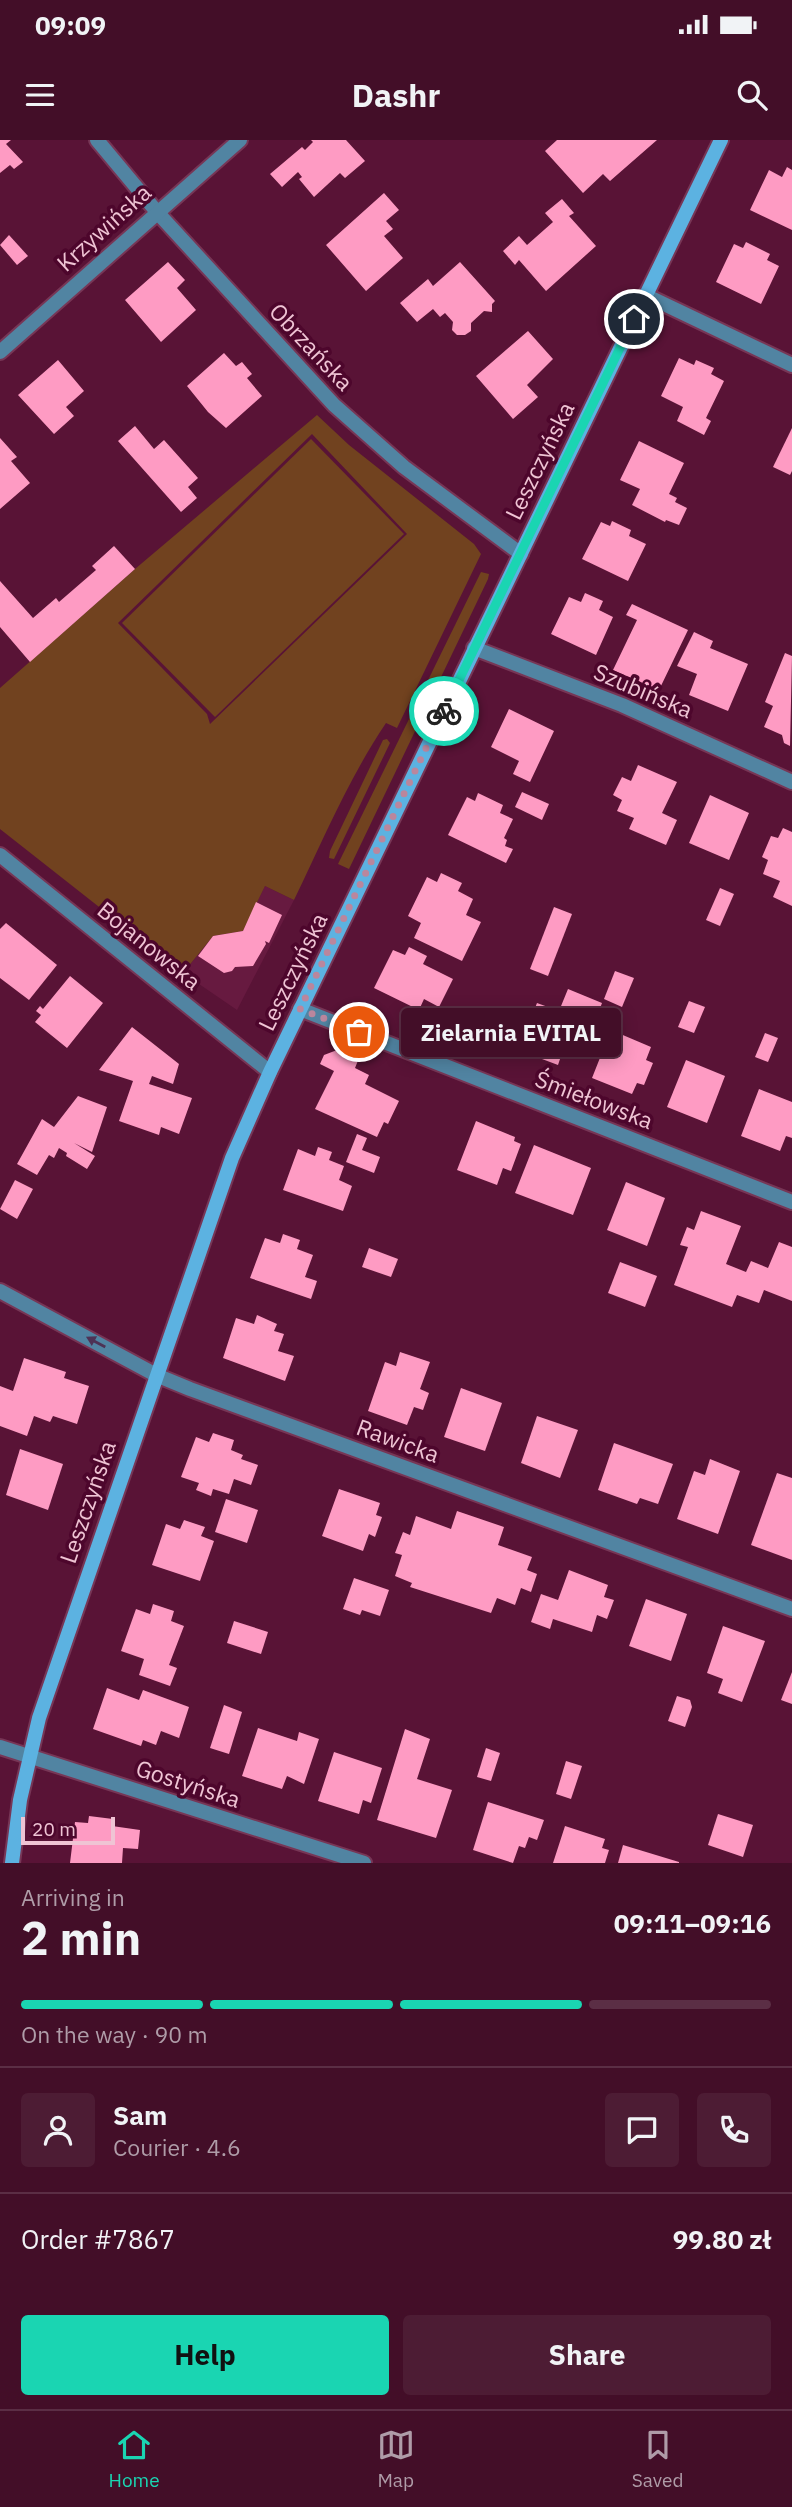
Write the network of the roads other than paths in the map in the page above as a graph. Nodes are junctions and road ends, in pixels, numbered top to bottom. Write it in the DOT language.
graph roads {
  1 [pos="97,140"];
  2 [pos="240,140"];
  3 [pos="720,140"];
  4 [pos="157,212"];
  5 [pos="646,295"];
  6 [pos="0,352"];
  7 [pos="792,365"];
  8 [pos="521,554"];
  9 [pos="474,648"];
  10 [pos="792,782"];
  11 [pos="0,855"];
  12 [pos="300,1009"];
  13 [pos="270,1072"];
  14 [pos="792,1202"];
  15 [pos="0,1291"];
  16 [pos="156,1375"];
  17 [pos="792,1609"];
  18 [pos="0,1747"];
  19 [pos="29,1757"];
  20 [pos="12,1863"];
  21 [pos="363,1863"];
  1 -- 4 [label="street, Obrzańska"];
  2 -- 4 [label="street, Krzywińska"];
  3 -- 5 [label="street, Leszczyńska"];
  4 -- 6 [label="street, Krzywińska"];
  4 -- 8 [label="street, Obrzańska"];
  5 -- 7 [label="street"];
  5 -- 8 [label="street, Leszczyńska"];
  8 -- 9 [label="street, Leszczyńska"];
  9 -- 10 [label="street, Szubińska"];
  9 -- 12 [label="street, Leszczyńska"];
  11 -- 13 [label="street, Bojanowska"];
  12 -- 13 [label="street, Leszczyńska"];
  12 -- 14 [label="street, Śmiełowska"];
  13 -- 16 [label="street, Leszczyńska"];
  16 -- 15 [label="street, Rawicka, one-way"];
  16 -- 17 [label="street, Rawicka"];
  16 -- 19 [label="street, Leszczyńska"];
  18 -- 19 [label="street, Gostyńska"];
  19 -- 20 [label="street, Leszczyńska"];
  19 -- 21 [label="street, Gostyńska"];
}
